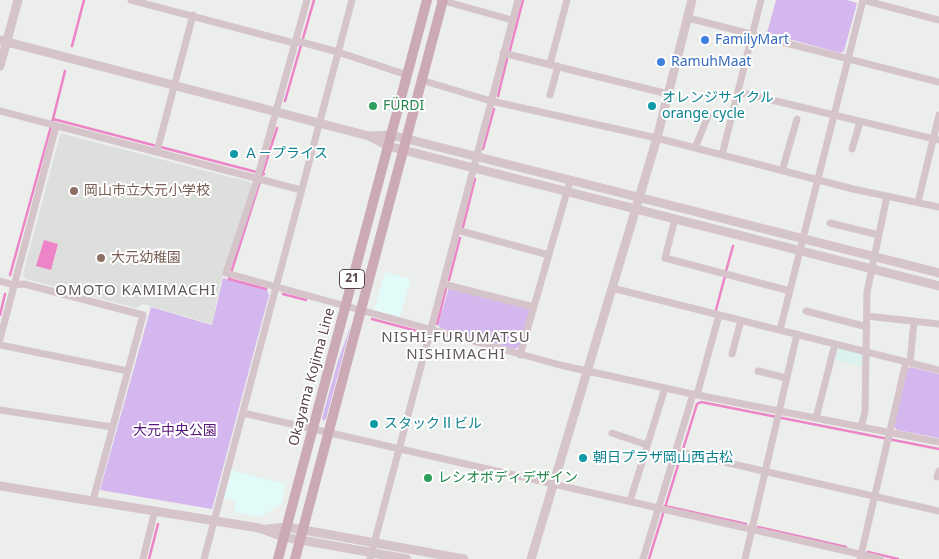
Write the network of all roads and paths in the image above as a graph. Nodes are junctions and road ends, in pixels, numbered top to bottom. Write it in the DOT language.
graph roads {
  1 [pos="18,0"];
  2 [pos="131,0"];
  3 [pos="307,0"];
  4 [pos="352,0"];
  5 [pos="427,0"];
  6 [pos="441,0"];
  7 [pos="518,0"];
  8 [pos="567,0"];
  9 [pos="692,0"];
  10 [pos="761,0"];
  11 [pos="863,0"];
  12 [pos="193,15"];
  13 [pos="688,18"];
  14 [pos="512,20"];
  15 [pos="939,20"];
  16 [pos="752,34"];
  17 [pos="3,41"];
  18 [pos="300,43"];
  19 [pos="338,52"];
  20 [pos="503,53"];
  21 [pos="848,58"];
  22 [pos="554,65"];
  23 [pos="0,66"];
  24 [pos="407,75"];
  25 [pos="421,80"];
  26 [pos="939,82"];
  27 [pos="174,86"];
  28 [pos="738,92"];
  29 [pos="668,94"];
  30 [pos="550,95"];
  31 [pos="491,101"];
  32 [pos="0,111"];
  33 [pos="276,113"];
  34 [pos="939,115"];
  35 [pos="708,116"];
  36 [pos="833,116"];
  37 [pos="797,120"];
  38 [pos="860,122"];
  39 [pos="319,124"];
  40 [pos="53,125"];
  41 [pos="391,135"];
  42 [pos="369,136"];
  43 [pos="406,138"];
  44 [pos="657,138"];
  45 [pos="936,140"];
  46 [pos="388,146"];
  47 [pos="158,148"];
  48 [pos="695,148"];
  49 [pos="852,149"];
  50 [pos="403,150"];
  51 [pos="722,155"];
  52 [pos="477,157"];
  53 [pos="474,168"];
  54 [pos="782,171"];
  55 [pos="260,176"];
  56 [pos="817,180"];
  57 [pos="570,181"];
  58 [pos="301,190"];
  59 [pos="567,192"];
  60 [pos="887,196"];
  61 [pos="639,198"];
  62 [pos="918,202"];
  63 [pos="939,207"];
  64 [pos="636,209"];
  65 [pos="675,219"];
  66 [pos="830,223"];
  67 [pos="458,230"];
  68 [pos="879,234"];
  69 [pos="803,238"];
  70 [pos="800,251"];
  71 [pos="549,255"];
  72 [pos="874,257"];
  73 [pos="872,269"];
  74 [pos="939,273"];
  75 [pos="0,281"];
  76 [pos="443,284"];
  77 [pos="14,285"];
  78 [pos="939,286"];
  79 [pos="276,287"];
  80 [pos="612,288"];
  81 [pos="790,291"];
  82 [pos="346,306"];
  83 [pos="534,307"];
  84 [pos="361,310"];
  85 [pos="806,312"];
  86 [pos="719,315"];
  87 [pos="866,316"];
  88 [pos="741,320"];
  89 [pos="914,321"];
  90 [pos="939,324"];
  91 [pos="866,327"];
  92 [pos="431,329"];
  93 [pos="780,330"];
  94 [pos="797,334"];
  95 [pos="0,339"];
  96 [pos="835,344"];
  97 [pos="0,345"];
  98 [pos="866,352"];
  99 [pos="732,354"];
  100 [pos="520,355"];
  101 [pos="908,362"];
  102 [pos="939,370"];
  103 [pos="128,371"];
  104 [pos="587,371"];
  105 [pos="758,371"];
  106 [pos="786,378"];
  107 [pos="665,388"];
  108 [pos="695,394"];
  109 [pos="0,410"];
  110 [pos="243,413"];
  111 [pos="778,415"];
  112 [pos="816,418"];
  113 [pos="112,427"];
  114 [pos="861,427"];
  115 [pos="313,430"];
  116 [pos="328,433"];
  117 [pos="612,434"];
  118 [pos="889,437"];
  119 [pos="939,442"];
  120 [pos="647,445"];
  121 [pos="399,450"];
  122 [pos="680,452"];
  123 [pos="765,472"];
  124 [pos="554,484"];
  125 [pos="0,486"];
  126 [pos="875,497"];
  127 [pos="93,500"];
  128 [pos="630,501"];
  129 [pos="663,509"];
  130 [pos="155,510"];
  131 [pos="939,511"];
  132 [pos="214,520"];
  133 [pos="752,530"];
  134 [pos="285,532"];
  135 [pos="302,535"];
  136 [pos="374,543"];
  137 [pos="370,556"];
  138 [pos="861,557"];
  139 [pos="143,559"];
  140 [pos="204,559"];
  141 [pos="278,559"];
  142 [pos="295,559"];
  143 [pos="407,559"];
  144 [pos="464,559"];
  145 [pos="531,559"];
  146 [pos="643,559"];
  147 [pos="745,559"];
  148 [pos="882,559"];
  1 -- 17 [label="street"];
  2 -- 12 [label="street"];
  3 -- 18 [label="street"];
  4 -- 19 [label="street"];
  5 -- 24 [label="main road, Okayama Kojima Line / 21"];
  6 -- 14 [label="street"];
  6 -- 25 [label="main road, 21"];
  7 -- 14 [label="street"];
  8 -- 22 [label="street"];
  9 -- 13 [label="street"];
  10 -- 16 [label="street"];
  11 -- 15 [label="street"];
  11 -- 21 [label="street"];
  12 -- 18 [label="street"];
  12 -- 27 [label="street"];
  13 -- 16 [label="street"];
  13 -- 29 [label="street"];
  14 -- 20 [label="street"];
  16 -- 21 [label="street"];
  16 -- 28 [label="street"];
  17 -- 23 [label="street"];
  17 -- 27 [label="street"];
  18 -- 19 [label="street"];
  18 -- 33 [label="street"];
  19 -- 24 [label="street"];
  19 -- 39 [label="street"];
  20 -- 22 [label="street"];
  20 -- 31 [label="street"];
  21 -- 26 [label="street"];
  21 -- 36 [label="street"];
  22 -- 29 [label="street"];
  22 -- 30 [label="street"];
  24 -- 41 [label="main road, Okayama Kojima Line / 21"];
  25 -- 31 [label="street"];
  25 -- 43 [label="main road, 21"];
  27 -- 33 [label="street"];
  27 -- 47 [label="street"];
  28 -- 36 [label="street"];
  28 -- 51 [label="street"];
  29 -- 44 [label="street"];
  31 -- 44 [label="street"];
  31 -- 52 [label="street"];
  32 -- 40 [label="street"];
  33 -- 39 [label="street"];
  33 -- 55 [label="street"];
  34 -- 45 [label="street"];
  35 -- 48 [label="street"];
  36 -- 38 [label="street"];
  36 -- 56 [label="street"];
  37 -- 54 [label="street"];
  38 -- 45 [label="street"];
  38 -- 49 [label="street"];
  39 -- 42 [label="street"];
  39 -- 58 [label="street"];
  40 -- 47 [label="street"];
  40 -- 77 [label="street"];
  41 -- 42 [label="street"];
  41 -- 43 [label="street"];
  41 -- 46 [label="main road, Okayama Kojima Line / 21"];
  42 -- 46 [label="street"];
  43 -- 50 [label="main road, 21"];
  43 -- 52 [label="street"];
  44 -- 48 [label="street"];
  44 -- 61 [label="street"];
  45 -- 62 [label="street"];
  46 -- 50 [label="street"];
  46 -- 82 [label="main road, Okayama Kojima Line / 21"];
  47 -- 55 [label="street"];
  48 -- 51 [label="street"];
  50 -- 53 [label="street"];
  50 -- 84 [label="main road, 21"];
  51 -- 54 [label="street"];
  52 -- 53 [label="street"];
  52 -- 57 [label="street"];
  53 -- 59 [label="street"];
  53 -- 67 [label="street"];
  54 -- 56 [label="street"];
  55 -- 58 [label="street"];
  55 -- 79 [label="street"];
  56 -- 60 [label="street"];
  56 -- 69 [label="street"];
  57 -- 59 [label="street"];
  57 -- 61 [label="street"];
  58 -- 79 [label="street"];
  59 -- 64 [label="street"];
  59 -- 71 [label="street"];
  60 -- 62 [label="street"];
  60 -- 68 [label="street"];
  61 -- 64 [label="street"];
  61 -- 69 [label="street"];
  62 -- 63 [label="street"];
  64 -- 65 [label="street"];
  64 -- 80 [label="street"];
  65 -- 70 [label="street"];
  65 -- 81 [label="street"];
  66 -- 68 [label="street"];
  67 -- 71 [label="street"];
  67 -- 76 [label="street"];
  68 -- 72 [label="street"];
  69 -- 70 [label="street"];
  69 -- 72 [label="street"];
  70 -- 73 [label="street"];
  70 -- 81 [label="street"];
  71 -- 83 [label="street"];
  72 -- 73 [label="street"];
  72 -- 74 [label="street"];
  73 -- 78 [label="street"];
  73 -- 87 [label="street"];
  75 -- 77 [label="street"];
  76 -- 83 [label="street"];
  76 -- 92 [label="street"];
  77 -- 95 [label="street"];
  77 -- 103 [label="street"];
  79 -- 82 [label="street"];
  79 -- 110 [label="street"];
  80 -- 86 [label="street"];
  80 -- 104 [label="street"];
  81 -- 93 [label="street"];
  82 -- 84 [label="street"];
  82 -- 115 [label="main road, Okayama Kojima Line / 21"];
  83 -- 100 [label="street"];
  84 -- 92 [label="street"];
  84 -- 116 [label="main road, 21"];
  85 -- 91 [label="street"];
  86 -- 88 [label="street"];
  86 -- 108 [label="street"];
  87 -- 89 [label="street"];
  87 -- 91 [label="street"];
  88 -- 93 [label="street"];
  88 -- 99 [label="street"];
  89 -- 90 [label="street"];
  89 -- 101 [label="street"];
  91 -- 98 [label="street"];
  92 -- 100 [label="street"];
  92 -- 121 [label="street"];
  93 -- 94 [label="street"];
  94 -- 96 [label="street"];
  94 -- 106 [label="street"];
  96 -- 98 [label="street"];
  96 -- 112 [label="street"];
  97 -- 103 [label="street"];
  98 -- 101 [label="street"];
  98 -- 114 [label="street"];
  100 -- 104 [label="street"];
  101 -- 102 [label="street"];
  101 -- 118 [label="street"];
  103 -- 113 [label="street"];
  104 -- 107 [label="street"];
  104 -- 124 [label="street"];
  105 -- 106 [label="street"];
  106 -- 111 [label="street"];
  107 -- 108 [label="street"];
  107 -- 120 [label="street"];
  108 -- 111 [label="street"];
  108 -- 122 [label="street"];
  109 -- 113 [label="street"];
  110 -- 115 [label="street"];
  110 -- 132 [label="street"];
  111 -- 112 [label="street"];
  111 -- 123 [label="street"];
  112 -- 114 [label="street"];
  113 -- 127 [label="street"];
  114 -- 118 [label="street"];
  115 -- 116 [label="street"];
  115 -- 134 [label="main road, Okayama Kojima Line / 21"];
  116 -- 121 [label="street"];
  116 -- 135 [label="main road, 21"];
  117 -- 120 [label="street"];
  118 -- 119 [label="street"];
  118 -- 126 [label="street"];
  120 -- 128 [label="street"];
  121 -- 124 [label="street"];
  121 -- 136 [label="street"];
  122 -- 123 [label="street"];
  122 -- 129 [label="street"];
  123 -- 126 [label="street"];
  123 -- 133 [label="street"];
  124 -- 128 [label="street"];
  124 -- 145 [label="street"];
  125 -- 127 [label="street"];
  126 -- 131 [label="street"];
  126 -- 138 [label="street"];
  127 -- 130 [label="street"];
  128 -- 129 [label="street"];
  129 -- 133 [label="street"];
  129 -- 146 [label="street"];
  130 -- 132 [label="street"];
  130 -- 139 [label="street"];
  132 -- 134 [label="street"];
  132 -- 140 [label="street"];
  133 -- 138 [label="street"];
  133 -- 147 [label="street"];
  134 -- 135 [label="street"];
  134 -- 141 [label="main road, Okayama Kojima Line / 21"];
  135 -- 136 [label="street"];
  135 -- 137 [label="street"];
  135 -- 142 [label="main road, 21"];
  136 -- 137 [label="street"];
  136 -- 144 [label="street"];
  137 -- 143 [label="street"];
  138 -- 148 [label="street"];
}
